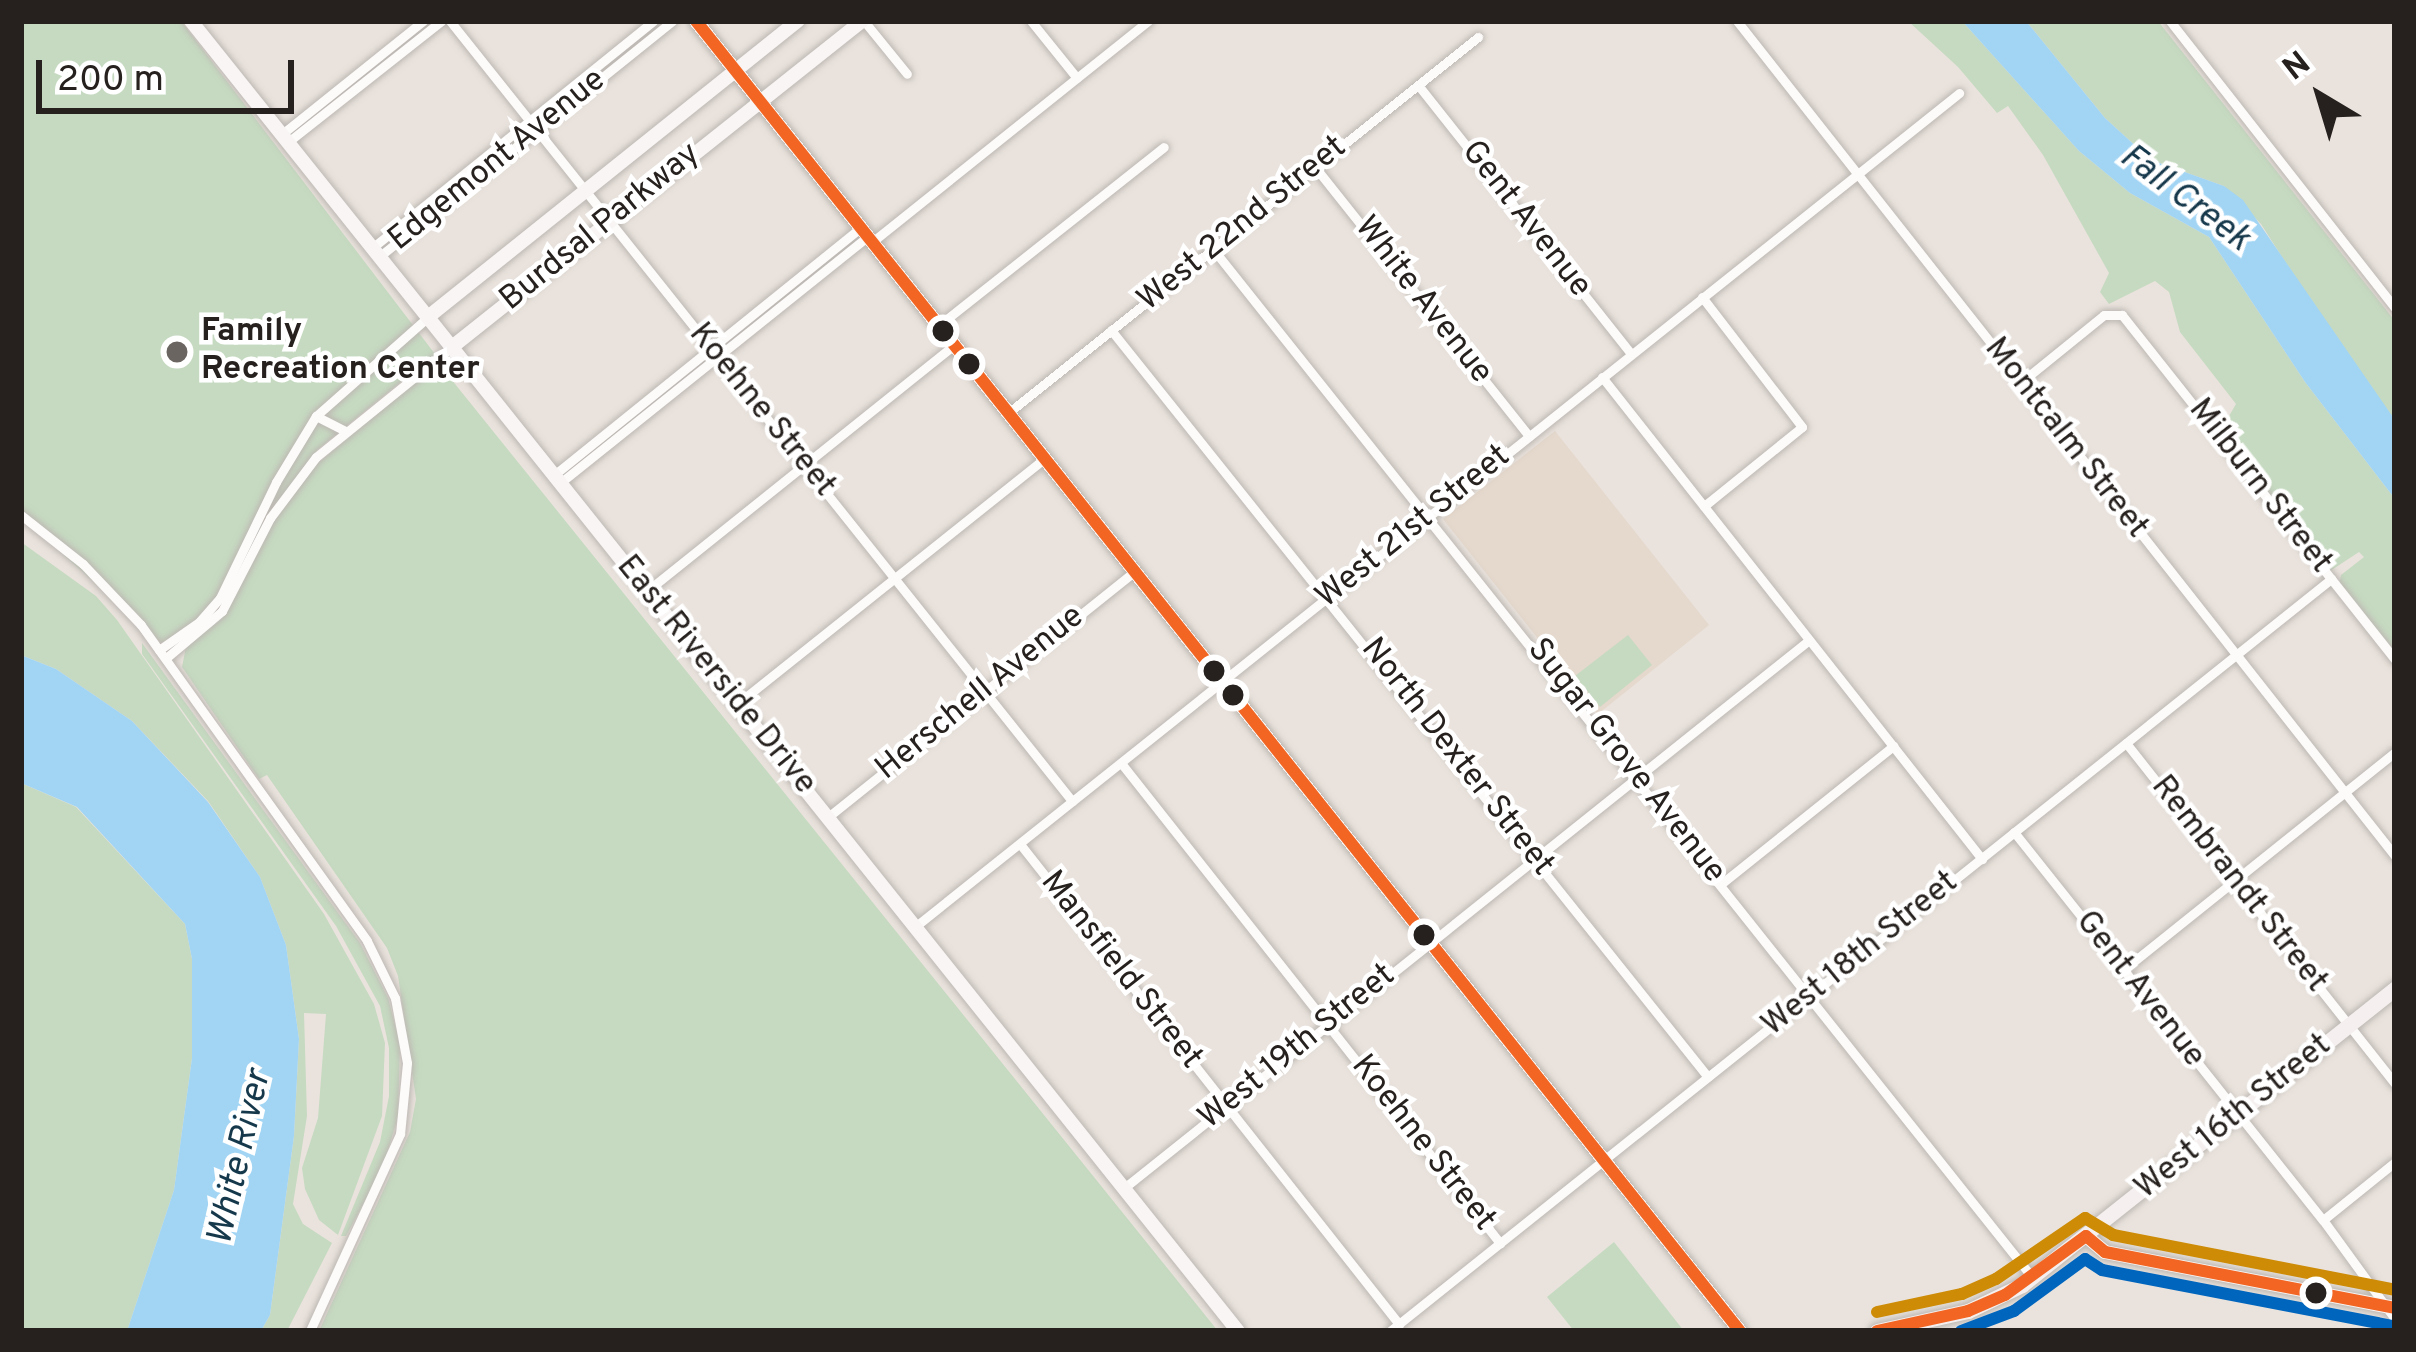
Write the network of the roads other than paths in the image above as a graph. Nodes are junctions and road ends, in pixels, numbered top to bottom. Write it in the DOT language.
graph roads {
  1 [pos="423,21"];
  2 [pos="446,21"];
  3 [pos="653,21"];
  4 [pos="672,21"];
  5 [pos="696,21"];
  6 [pos="798,21"];
  7 [pos="863,21"];
  8 [pos="1031,21"];
  9 [pos="1148,21"];
  10 [pos="1737,21"];
  11 [pos="2170,21"];
  12 [pos="200,24"];
  13 [pos="1478,37"];
  14 [pos="735,71"];
  15 [pos="907,74"];
  16 [pos="1077,78"];
  17 [pos="1418,86"];
  18 [pos="1959,93"];
  19 [pos="760,102"];
  20 [pos="529,120"];
  21 [pos="536,130"];
  22 [pos="285,138"];
  23 [pos="1164,147"];
  24 [pos="1316,167"];
  25 [pos="1857,174"];
  26 [pos="586,191"];
  27 [pos="610,221"];
  28 [pos="867,235"];
  29 [pos="1213,249"];
  30 [pos="376,252"];
  31 [pos="1702,297"];
  32 [pos="2395,308"];
  33 [pos="428,317"];
  34 [pos="938,326"];
  35 [pos="1111,331"];
  36 [pos="954,345"];
  37 [pos="452,347"];
  38 [pos="714,352"];
  39 [pos="1631,354"];
  40 [pos="1602,377"];
  41 [pos="2020,383"];
  42 [pos="1008,413"];
  43 [pos="316,416"];
  44 [pos="346,431"];
  45 [pos="1529,436"];
  46 [pos="1044,459"];
  47 [pos="805,466"];
  48 [pos="557,479"];
  49 [pos="1704,506"];
  50 [pos="21,515"];
  51 [pos="1429,516"];
  52 [pos="1135,572"];
  53 [pos="895,578"];
  54 [pos="2331,579"];
  55 [pos="647,591"];
  56 [pos="1328,597"];
  57 [pos="1809,640"];
  58 [pos="163,654"];
  59 [pos="2236,655"];
  60 [pos="2395,660"];
  61 [pos="1223,680"];
  62 [pos="985,691"];
  63 [pos="737,704"];
  64 [pos="2126,743"];
  65 [pos="1893,746"];
  66 [pos="2395,752"];
  67 [pos="1121,763"];
  68 [pos="1637,777"];
  69 [pos="2344,793"];
  70 [pos="1072,801"];
  71 [pos="828,818"];
  72 [pos="2014,832"];
  73 [pos="1019,844"];
  74 [pos="2395,856"];
  75 [pos="1535,859"];
  76 [pos="1982,859"];
  77 [pos="2235,881"];
  78 [pos="1721,884"];
  79 [pos="916,926"];
  80 [pos="1432,941"];
  81 [pos="2123,970"];
  82 [pos="2395,988"];
  83 [pos="1810,995"];
  84 [pos="1327,1025"];
  85 [pos="2349,1026"];
  86 [pos="1708,1076"];
  87 [pos="2395,1084"];
  88 [pos="1226,1106"];
  89 [pos="2238,1115"];
  90 [pos="1604,1160"];
  91 [pos="2395,1162"];
  92 [pos="1124,1188"];
  93 [pos="2323,1220"];
  94 [pos="2086,1236"];
  95 [pos="1500,1243"];
  96 [pos="2033,1278"];
  97 [pos="2392,1311"];
  98 [pos="1395,1328"];
  99 [pos="310,1331"];
  100 [pos="1238,1331"];
  101 [pos="1741,1331"];
  102 [pos="1877,1331"];
  1 -- 22 [label="street"];
  2 -- 20 [label="street, Koehne Street"];
  2 -- 22 [label="street"];
  3 -- 20 [label="street, Edgemont Avenue"];
  4 -- 21 [label="street, Edgemont Avenue"];
  5 -- 14 [label="street"];
  6 -- 14 [label="street, Burdsal Parkway"];
  7 -- 15 [label="street"];
  7 -- 19 [label="street, Burdsal Parkway"];
  8 -- 16 [label="street"];
  9 -- 16 [label="street"];
  10 -- 25 [label="street, Montcalm Street"];
  11 -- 32 [label="street"];
  12 -- 22 [label="street, East Riverside Drive"];
  13 -- 17 [label="street, West 22nd Street"];
  14 -- 19 [label="street"];
  14 -- 26 [label="street, Burdsal Parkway"];
  16 -- 28 [label="street"];
  17 -- 24 [label="street, West 22nd Street"];
  17 -- 39 [label="street, Gent Avenue"];
  18 -- 25 [label="street, West 21st Street"];
  19 -- 27 [label="street, Burdsal Parkway"];
  19 -- 28 [label="street"];
  20 -- 21 [label="street, Koehne Street"];
  20 -- 30 [label="street, Edgemont Avenue"];
  21 -- 26 [label="street, Koehne Street"];
  21 -- 30 [label="street, Edgemont Avenue"];
  22 -- 30 [label="street, East Riverside Drive"];
  23 -- 34 [label="street"];
  24 -- 29 [label="street, West 22nd Street"];
  24 -- 45 [label="street, White Avenue"];
  25 -- 31 [label="street, West 21st Street"];
  25 -- 41 [label="street, Montcalm Street"];
  26 -- 27 [label="street, Koehne Street"];
  26 -- 33 [label="street, Burdsal Parkway"];
  27 -- 37 [label="street, Burdsal Parkway"];
  27 -- 38 [label="street, Koehne Street"];
  28 -- 34 [label="street"];
  28 -- 38 [label="street"];
  29 -- 35 [label="street, West 22nd Street"];
  29 -- 51 [label="street, Sugar Grove Avenue"];
  30 -- 33 [label="street, East Riverside Drive"];
  31 -- 39 [label="street, West 21st Street"];
  31 -- 49 [label="street"];
  33 -- 37 [label="street, East Riverside Drive"];
  33 -- 43 [label="street, Burdsal Parkway"];
  34 -- 36 [label="street"];
  35 -- 42 [label="street, West 22nd Street"];
  35 -- 56 [label="street, North Dexter Street"];
  36 -- 42 [label="street"];
  36 -- 47 [label="street"];
  37 -- 44 [label="street, Burdsal Parkway"];
  37 -- 48 [label="street, East Riverside Drive"];
  38 -- 47 [label="street, Koehne Street"];
  38 -- 48 [label="street"];
  39 -- 40 [label="street, West 21st Street"];
  40 -- 45 [label="street, West 21st Street"];
  40 -- 49 [label="street"];
  41 -- 54 [label="street, Milburn Street"];
  41 -- 59 [label="street, Montcalm Street"];
  42 -- 46 [label="street"];
  43 -- 44 [label="street"];
  43 -- 58 [label="street, Burdsal Parkway"];
  44 -- 58 [label="street, Burdsal Parkway"];
  45 -- 51 [label="street, West 21st Street"];
  46 -- 52 [label="street"];
  46 -- 53 [label="street"];
  47 -- 53 [label="street, Koehne Street"];
  47 -- 55 [label="street"];
  48 -- 55 [label="street, East Riverside Drive"];
  49 -- 57 [label="street"];
  50 -- 58 [label="street"];
  51 -- 56 [label="street, West 21st Street"];
  51 -- 68 [label="street, Sugar Grove Avenue"];
  52 -- 61 [label="street"];
  52 -- 62 [label="street, Herschell Avenue"];
  53 -- 62 [label="street, Koehne Street"];
  53 -- 63 [label="street"];
  54 -- 59 [label="street, West 18th Street"];
  54 -- 60 [label="street, Milburn Street"];
  55 -- 63 [label="street, East Riverside Drive"];
  56 -- 61 [label="street, West 21st Street"];
  56 -- 75 [label="street, North Dexter Street"];
  57 -- 65 [label="street"];
  57 -- 68 [label="street, West 19th Street"];
  58 -- 99 [label="street"];
  59 -- 64 [label="street, West 18th Street"];
  59 -- 69 [label="street, Montcalm Street"];
  61 -- 67 [label="street, West 21st Street"];
  61 -- 80 [label="street"];
  62 -- 70 [label="street, Koehne Street"];
  62 -- 71 [label="street, Herschell Avenue"];
  63 -- 71 [label="street, East Riverside Drive"];
  64 -- 72 [label="street, West 18th Street"];
  64 -- 77 [label="street, Rembrandt Street"];
  65 -- 76 [label="street"];
  65 -- 78 [label="street"];
  66 -- 69 [label="street"];
  67 -- 70 [label="street, West 21st Street"];
  67 -- 84 [label="street, Koehne Street"];
  68 -- 75 [label="street, West 19th Street"];
  68 -- 78 [label="street, Sugar Grove Avenue"];
  69 -- 74 [label="street, Montcalm Street"];
  69 -- 77 [label="street"];
  70 -- 73 [label="street, West 21st Street"];
  71 -- 79 [label="street, East Riverside Drive"];
  72 -- 76 [label="street, West 18th Street"];
  72 -- 81 [label="street, Gent Avenue"];
  73 -- 79 [label="street, West 21st Street"];
  73 -- 88 [label="street, Mansfield Street"];
  75 -- 80 [label="street, West 19th Street"];
  75 -- 86 [label="street, North Dexter Street"];
  76 -- 83 [label="street, West 18th Street"];
  77 -- 81 [label="street"];
  77 -- 85 [label="street, Rembrandt Street"];
  78 -- 83 [label="street, Sugar Grove Avenue"];
  79 -- 92 [label="street, East Riverside Drive"];
  80 -- 84 [label="street, West 19th Street"];
  80 -- 90 [label="street"];
  81 -- 89 [label="street, Gent Avenue"];
  82 -- 85 [label="main road, West 16th Street"];
  83 -- 86 [label="street, West 18th Street"];
  83 -- 96 [label="street, Sugar Grove Avenue"];
  84 -- 88 [label="street, West 19th Street"];
  84 -- 95 [label="street, Koehne Street"];
  85 -- 87 [label="street, Rembrandt Street"];
  85 -- 89 [label="main road, West 16th Street"];
  86 -- 90 [label="street, West 18th Street"];
  88 -- 92 [label="street, West 19th Street"];
  88 -- 98 [label="street, Mansfield Street"];
  89 -- 93 [label="street, Gent Avenue"];
  89 -- 94 [label="main road, West 16th Street"];
  90 -- 95 [label="street, West 18th Street"];
  90 -- 101 [label="street"];
  91 -- 93 [label="street"];
  92 -- 100 [label="street, East Riverside Drive"];
  93 -- 97 [label="street, Gent Avenue"];
  94 -- 96 [label="main road, West 16th Street"];
  94 -- 97 [label="street"];
  95 -- 98 [label="street, West 18th Street"];
  96 -- 102 [label="main road, West 16th Street"];
}
